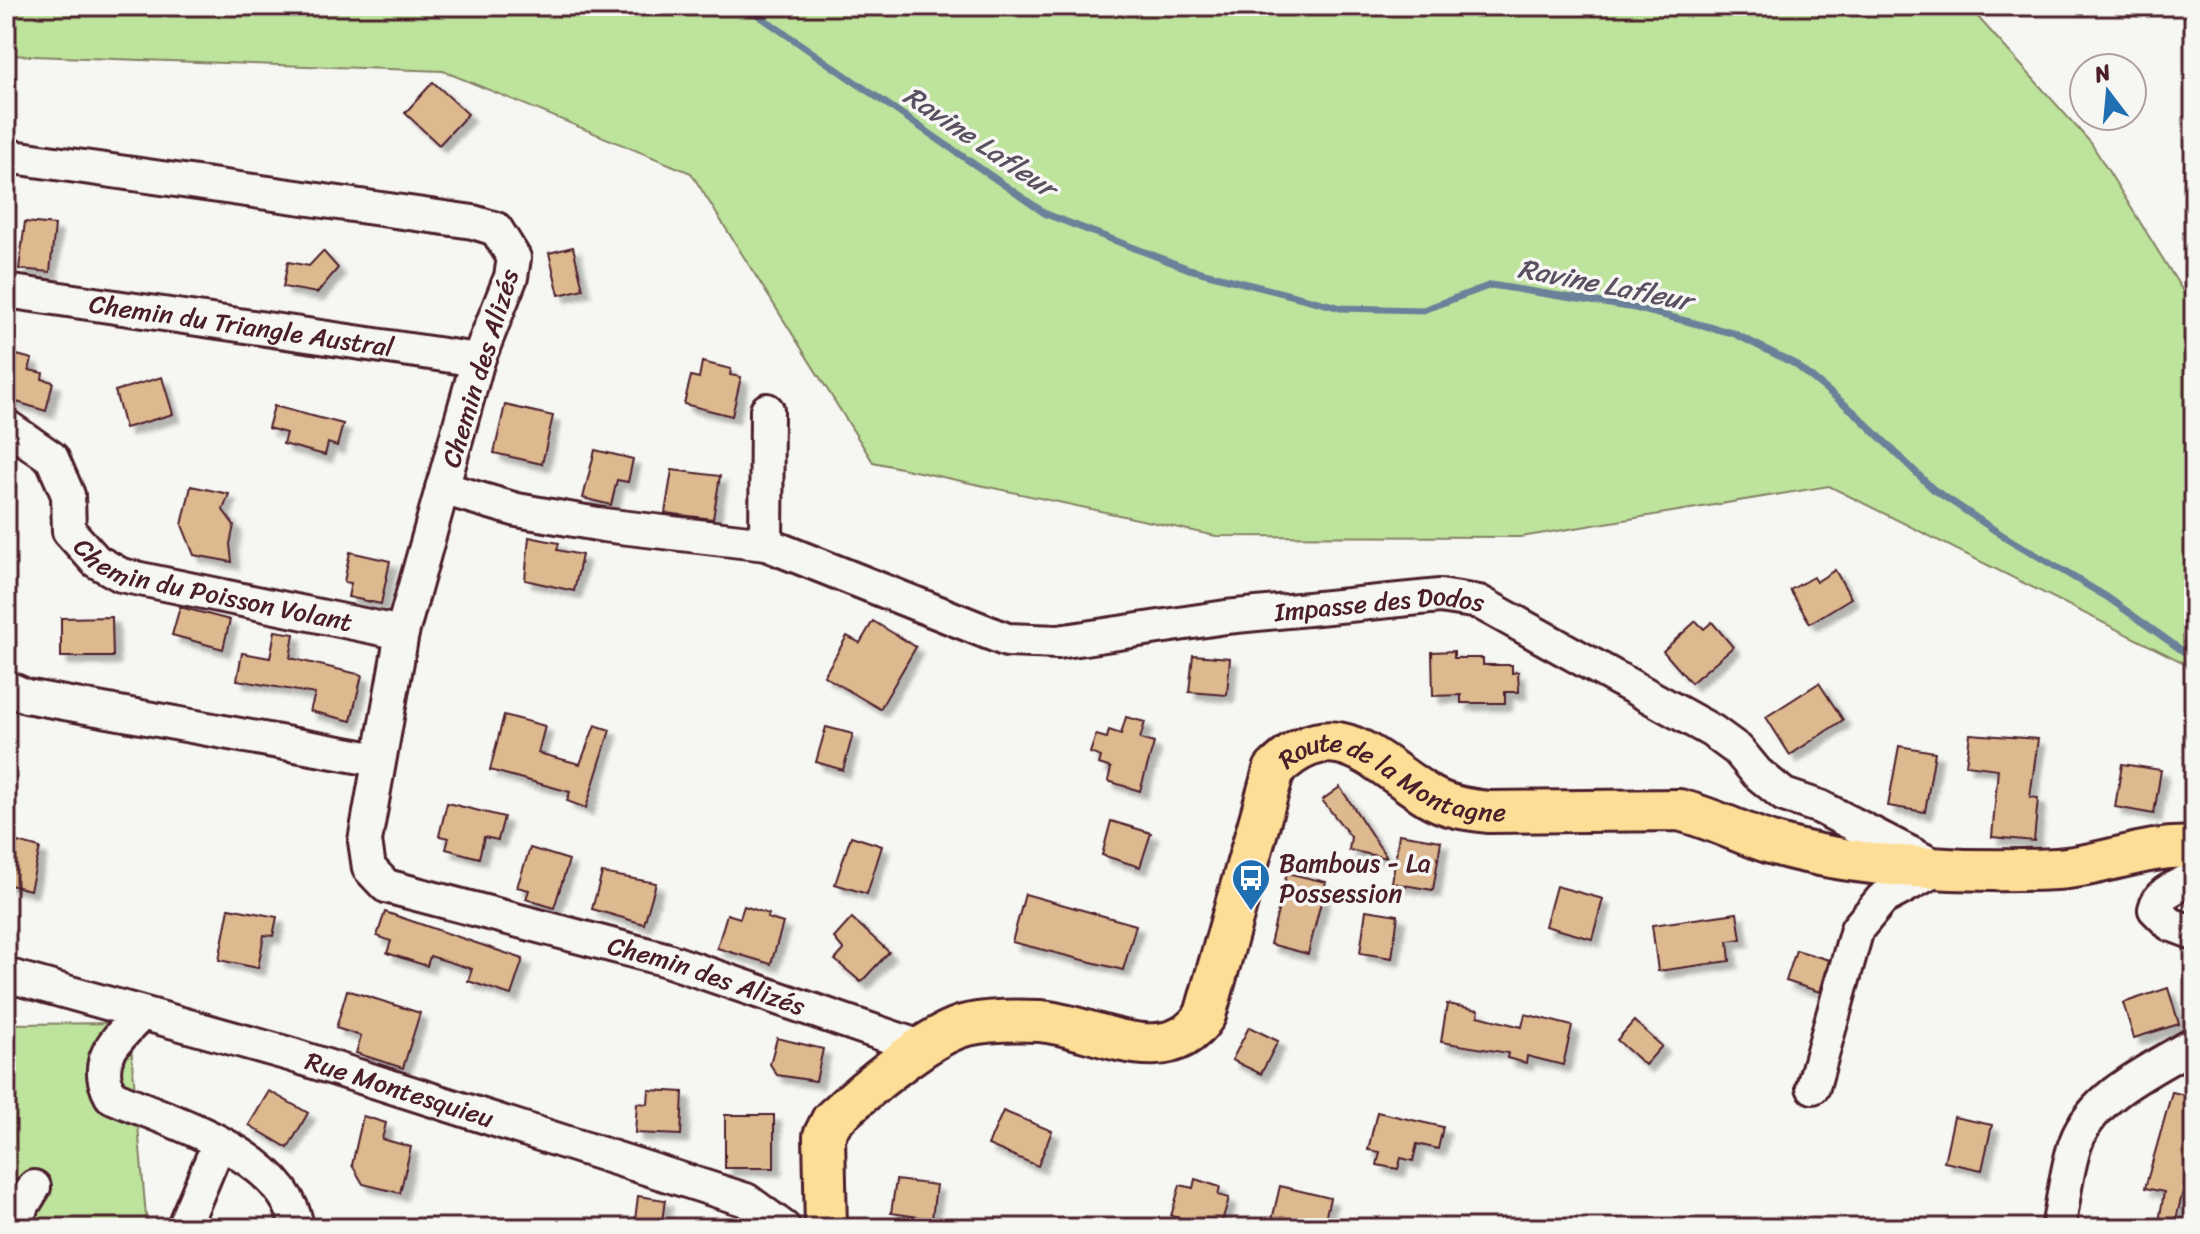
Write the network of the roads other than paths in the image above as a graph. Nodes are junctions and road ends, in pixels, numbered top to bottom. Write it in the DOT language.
graph roads {
  1 [pos="6,156"];
  2 [pos="6,291"];
  3 [pos="478,360"];
  4 [pos="767,410"];
  5 [pos="6,426"];
  6 [pos="442,488"];
  7 [pos="766,544"];
  8 [pos="402,633"];
  9 [pos="6,687"];
  10 [pos="378,760"];
  11 [pos="2194,848"];
  12 [pos="1939,868"];
  13 [pos="2194,878"];
  14 [pos="2194,933"];
  15 [pos="6,975"];
  16 [pos="141,1014"];
  17 [pos="2194,1044"];
  18 [pos="923,1048"];
  19 [pos="1813,1087"];
  20 [pos="219,1143"];
  21 [pos="34,1187"];
  22 [pos="9,1228"];
  23 [pos="183,1228"];
  24 [pos="297,1228"];
  25 [pos="784,1228"];
  26 [pos="826,1228"];
  27 [pos="2058,1228"];
  1 -- 3 [label="street, Chemin des Alizés"];
  2 -- 3 [label="street, Chemin du Triangle Austral"];
  3 -- 6 [label="street, Chemin des Alizés"];
  4 -- 7 [label="street"];
  5 -- 8 [label="street, Chemin du Poisson Volant"];
  6 -- 7 [label="street, Impasse des Dodos"];
  6 -- 8 [label="street, Chemin des Alizés"];
  7 -- 12 [label="street, Impasse des Dodos"];
  8 -- 10 [label="street, Chemin des Alizés"];
  9 -- 10 [label="street"];
  10 -- 18 [label="street, Chemin des Alizés"];
  11 -- 12 [label="main road, Route de la Montagne"];
  12 -- 18 [label="main road, Route de la Montagne"];
  12 -- 19 [label="street"];
  13 -- 14 [label="street"];
  15 -- 16 [label="street, Rue Montesquieu"];
  16 -- 20 [label="street"];
  16 -- 25 [label="street, Rue Montesquieu"];
  17 -- 27 [label="street"];
  18 -- 26 [label="main road, Route de la Montagne"];
  20 -- 23 [label="street"];
  20 -- 24 [label="street"];
  21 -- 22 [label="street"];
}
